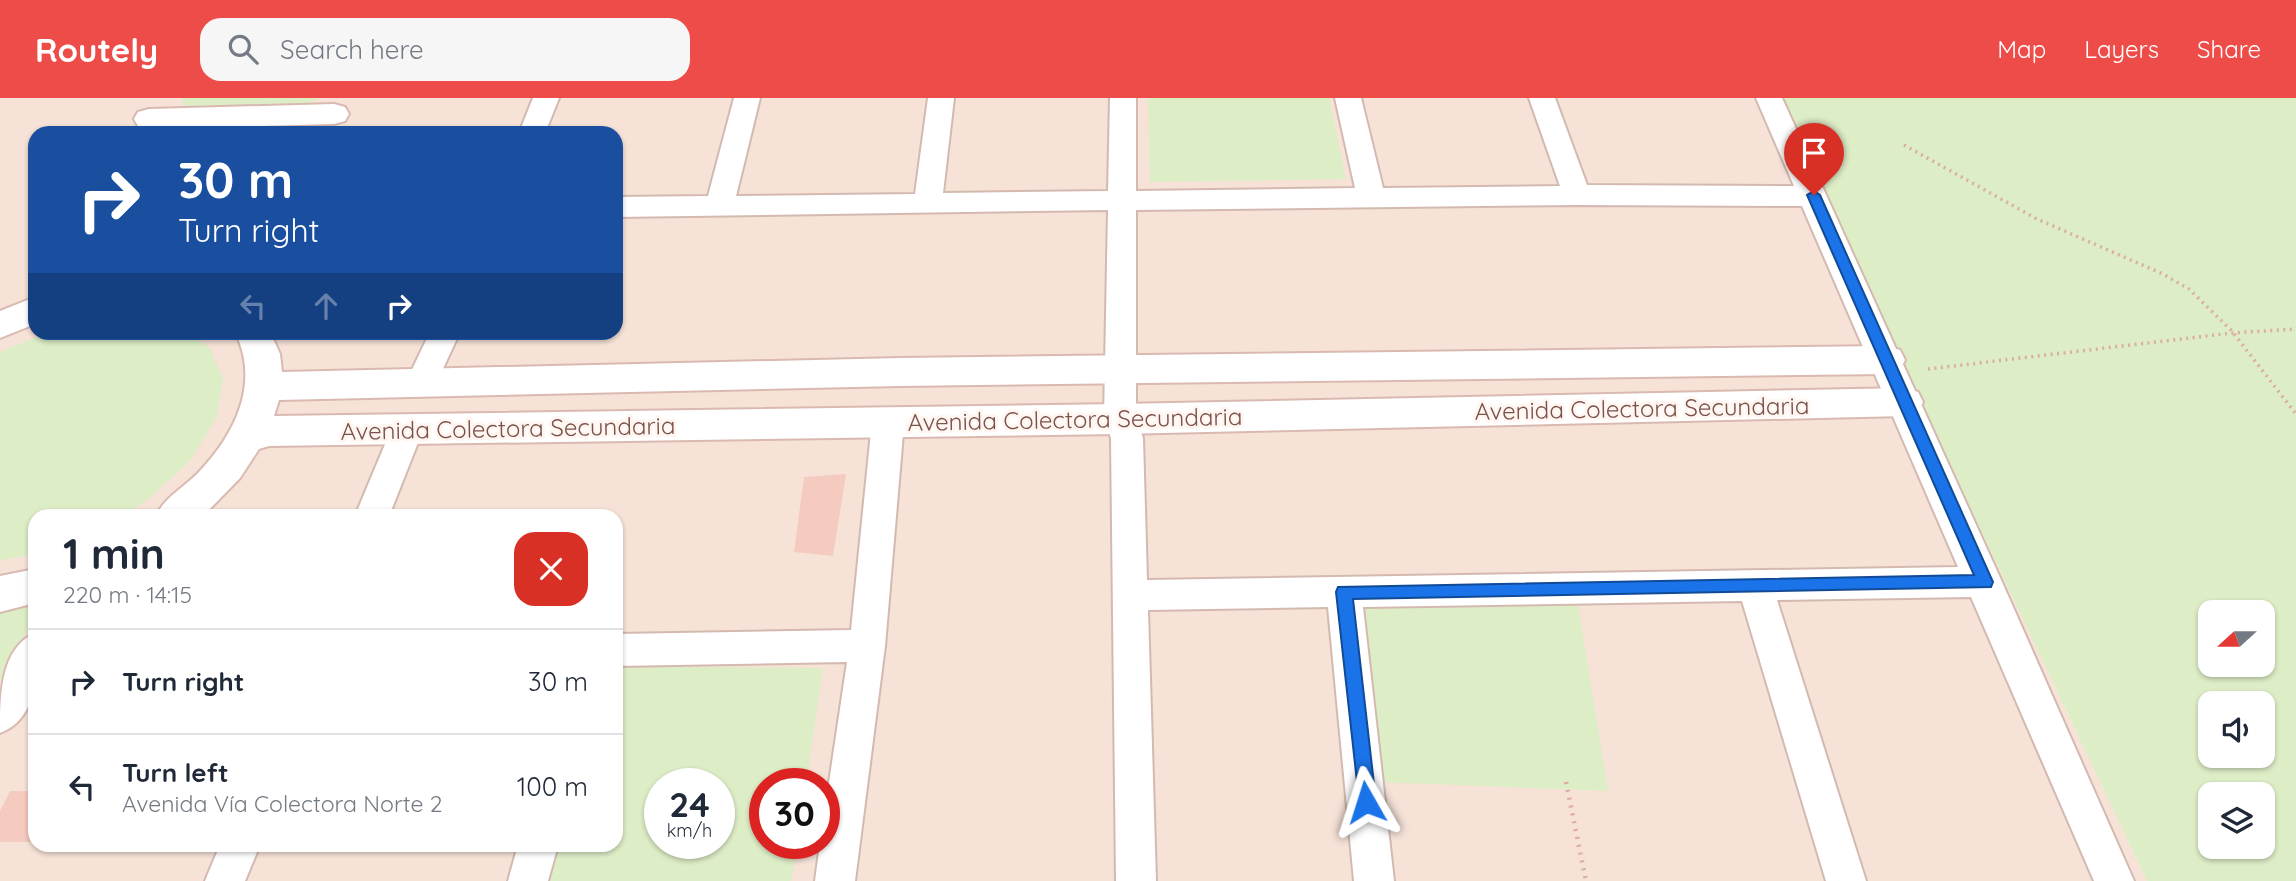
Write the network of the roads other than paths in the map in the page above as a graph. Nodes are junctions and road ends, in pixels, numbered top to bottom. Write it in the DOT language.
graph roads {
  1 [pos="546,98"];
  2 [pos="747,98"];
  3 [pos="942,98"];
  4 [pos="1123,98"];
  5 [pos="1348,98"];
  6 [pos="1542,98"];
  7 [pos="1769,98"];
  8 [pos="334,115"];
  9 [pos="150,117"];
  10 [pos="534,126"];
  11 [pos="1577,195"];
  12 [pos="1814,195"];
  13 [pos="1371,198"];
  14 [pos="1123,200"];
  15 [pos="928,203"];
  16 [pos="719,206"];
  17 [pos="623,207"];
  18 [pos="256,340"];
  19 [pos="442,340"];
  20 [pos="1121,370"];
  21 [pos="1895,378"];
  22 [pos="424,380"];
  23 [pos="264,386"];
  24 [pos="1120,419"];
  25 [pos="887,422"];
  26 [pos="407,429"];
  27 [pos="246,438"];
  28 [pos="183,509"];
  29 [pos="375,509"];
  30 [pos="1985,582"];
  31 [pos="1755,585"];
  32 [pos="28,588"];
  33 [pos="1344,592"];
  34 [pos="0,594"];
  35 [pos="1132,595"];
  36 [pos="867,646"];
  37 [pos="623,650"];
  38 [pos="28,664"];
  39 [pos="0,713"];
  40 [pos="237,852"];
  41 [pos="536,852"];
  42 [pos="225,881"];
  43 [pos="528,881"];
  44 [pos="835,881"];
  45 [pos="1136,881"];
  46 [pos="1374,881"];
  47 [pos="1846,881"];
  48 [pos="2115,881"];
  1 -- 10 [label="street"];
  2 -- 16 [label="street"];
  3 -- 15 [label="street"];
  4 -- 14 [label="street"];
  5 -- 13 [label="street"];
  6 -- 11 [label="street"];
  7 -- 12 [label="street"];
  8 -- 9 [label="street"];
  11 -- 12 [label="street"];
  11 -- 13 [label="street"];
  12 -- 21 [label="street"];
  13 -- 14 [label="street"];
  14 -- 15 [label="street"];
  14 -- 20 [label="street"];
  15 -- 16 [label="street"];
  16 -- 17 [label="street"];
  18 -- 23 [label="street"];
  19 -- 22 [label="street"];
  20 -- 21 [label="street, Avenida Colectora Secundaria"];
  20 -- 22 [label="street, Avenida Colectora Secundaria"];
  20 -- 24 [label="street"];
  21 -- 24 [label="street, Avenida Colectora Secundaria"];
  21 -- 30 [label="street"];
  22 -- 23 [label="street, Avenida Colectora Secundaria"];
  23 -- 27 [label="street"];
  24 -- 25 [label="street, Avenida Colectora Secundaria"];
  24 -- 35 [label="street"];
  25 -- 26 [label="street, Avenida Colectora Secundaria"];
  25 -- 36 [label="street"];
  26 -- 27 [label="street, Avenida Colectora Secundaria"];
  26 -- 29 [label="street"];
  27 -- 28 [label="street"];
  30 -- 31 [label="street"];
  30 -- 48 [label="street"];
  31 -- 33 [label="street"];
  31 -- 47 [label="street"];
  32 -- 34 [label="street"];
  33 -- 35 [label="street"];
  33 -- 46 [label="street"];
  35 -- 45 [label="street"];
  36 -- 37 [label="street"];
  36 -- 44 [label="street"];
  38 -- 39 [label="street"];
  40 -- 42 [label="street"];
  41 -- 43 [label="street"];
}
